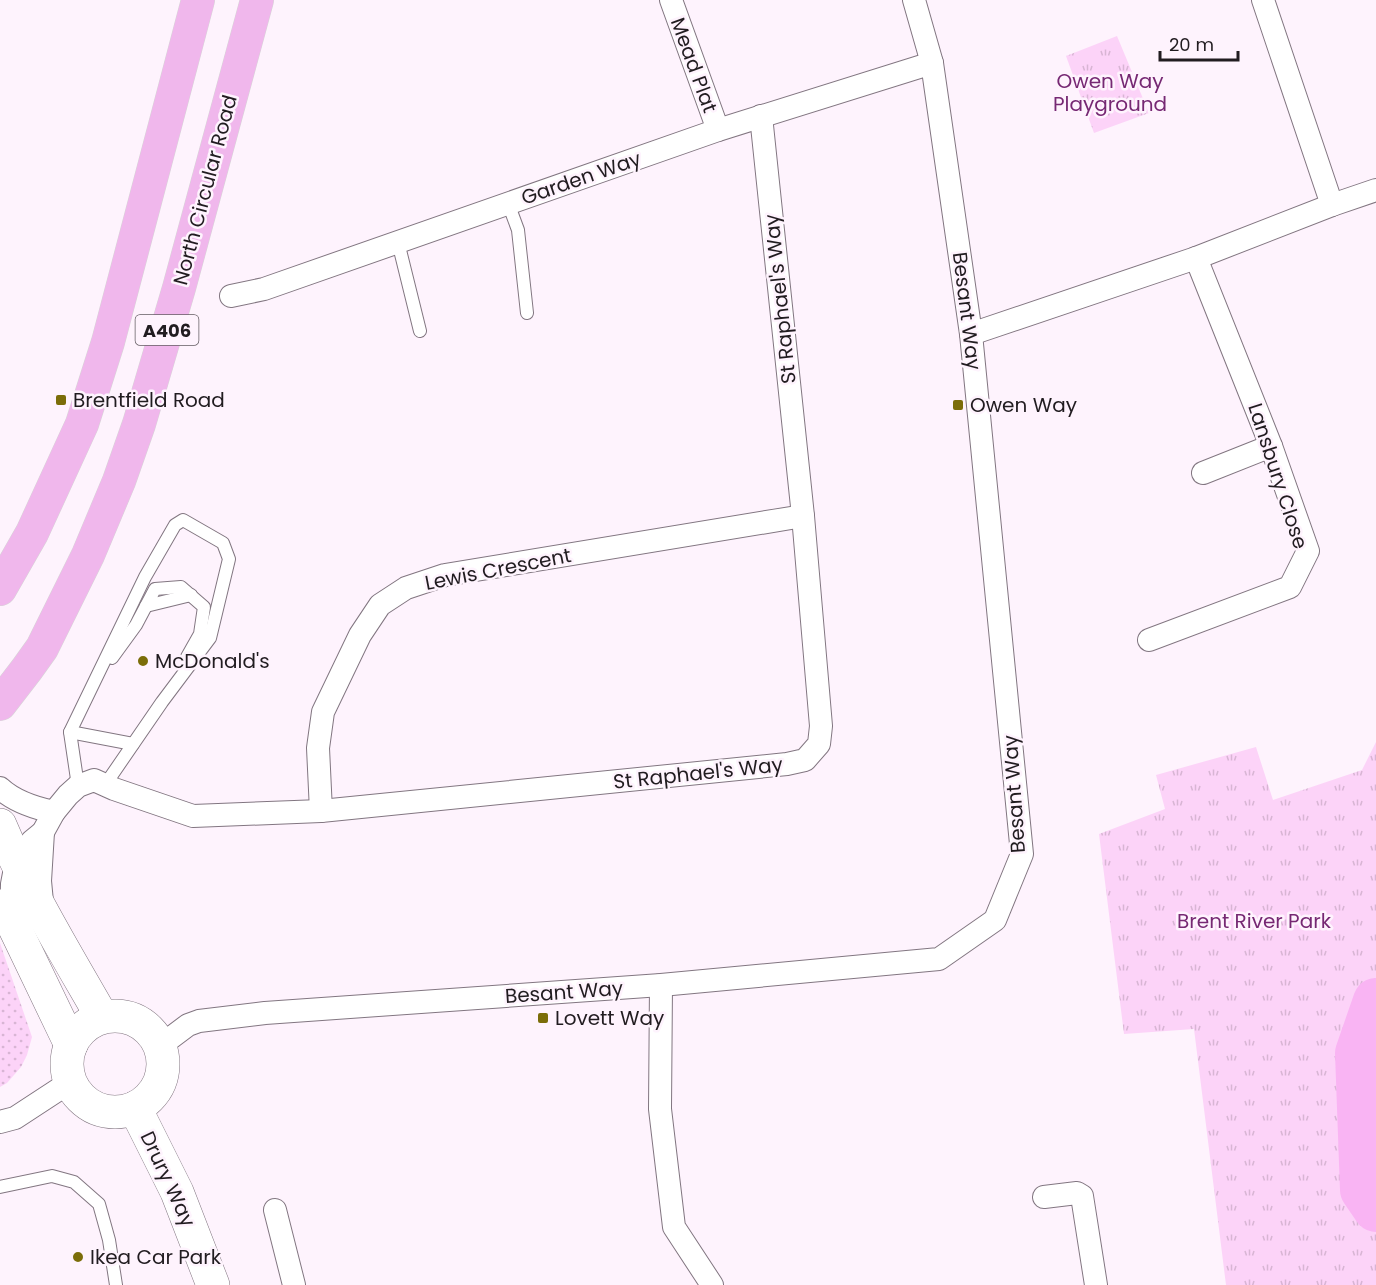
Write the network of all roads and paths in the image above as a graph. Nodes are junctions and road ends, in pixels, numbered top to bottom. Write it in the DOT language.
graph roads {
  1 [pos="198,0"];
  2 [pos="257,0"];
  3 [pos="671,0"];
  4 [pos="914,0"];
  5 [pos="1263,0"];
  6 [pos="932,63"];
  7 [pos="761,116"];
  8 [pos="718,130"];
  9 [pos="1376,190"];
  10 [pos="508,203"];
  11 [pos="1332,206"];
  12 [pos="398,242"];
  13 [pos="1196,258"];
  14 [pos="231,296"];
  15 [pos="527,313"];
  16 [pos="420,331"];
  17 [pos="971,333"];
  18 [pos="1272,446"];
  19 [pos="1203,472"];
  20 [pos="803,516"];
  21 [pos="0,589"];
  22 [pos="1149,640"];
  23 [pos="93,686"];
  24 [pos="162,702"];
  25 [pos="0,704"];
  26 [pos="70,732"];
  27 [pos="133,744"];
  28 [pos="105,785"];
  29 [pos="78,786"];
  30 [pos="0,788"];
  31 [pos="321,811"];
  32 [pos="54,812"];
  33 [pos="0,825"];
  34 [pos="43,832"];
  35 [pos="16,863"];
  36 [pos="5,913"];
  37 [pos="43,915"];
  38 [pos="661,985"];
  39 [pos="102,1017"];
  40 [pos="71,1045"];
  41 [pos="160,1046"];
  42 [pos="70,1082"];
  43 [pos="135,1108"];
  44 [pos="0,1122"];
  45 [pos="0,1187"];
  46 [pos="1044,1197"];
  47 [pos="275,1210"];
  48 [pos="116,1285"];
  49 [pos="213,1285"];
  50 [pos="294,1285"];
  51 [pos="712,1285"];
  52 [pos="1096,1285"];
  1 -- 21 [label="highway, A406"];
  2 -- 25 [label="highway, North Circular Road / A406"];
  3 -- 8 [label="street, Mead Plat"];
  4 -- 6 [label="street, Besant Way"];
  5 -- 11 [label="street"];
  6 -- 7 [label="street, Garden Way"];
  6 -- 17 [label="street, Besant Way"];
  7 -- 8 [label="street, Garden Way"];
  7 -- 20 [label="street, St Raphael's Way"];
  8 -- 10 [label="street, Garden Way"];
  9 -- 11 [label="street"];
  10 -- 12 [label="street, Garden Way"];
  10 -- 15 [label="lane"];
  11 -- 13 [label="street"];
  12 -- 14 [label="street, Garden Way"];
  12 -- 16 [label="lane"];
  13 -- 17 [label="street"];
  13 -- 18 [label="street, Lansbury Close"];
  17 -- 38 [label="street, Besant Way"];
  18 -- 19 [label="street"];
  18 -- 22 [label="street, Lansbury Close"];
  20 -- 31 [label="street, Lewis Crescent"];
  20 -- 31 [label="street, St Raphael's Way"];
  23 -- 24 [label="lane"];
  23 -- 24 [label="lane"];
  23 -- 26 [label="lane"];
  24 -- 27 [label="lane"];
  26 -- 27 [label="lane"];
  26 -- 29 [label="lane"];
  27 -- 28 [label="lane"];
  28 -- 29 [label="street, St Raphael's Way"];
  28 -- 31 [label="street, St Raphael's Way"];
  29 -- 32 [label="street"];
  30 -- 32 [label="street"];
  32 -- 34 [label="street"];
  33 -- 35 [label="main road"];
  34 -- 35 [label="street"];
  34 -- 37 [label="street"];
  35 -- 36 [label="street"];
  35 -- 37 [label="main road"];
  36 -- 40 [label="main road"];
  37 -- 39 [label="main road"];
  38 -- 41 [label="street, Besant Way"];
  38 -- 51 [label="street"];
  39 -- 40 [label="main road"];
  39 -- 41 [label="main road"];
  40 -- 42 [label="main road"];
  41 -- 43 [label="main road"];
  42 -- 43 [label="main road"];
  42 -- 44 [label="street"];
  43 -- 49 [label="main road, Drury Way"];
  45 -- 48 [label="lane"];
  46 -- 52 [label="street"];
  47 -- 50 [label="street"];
}
